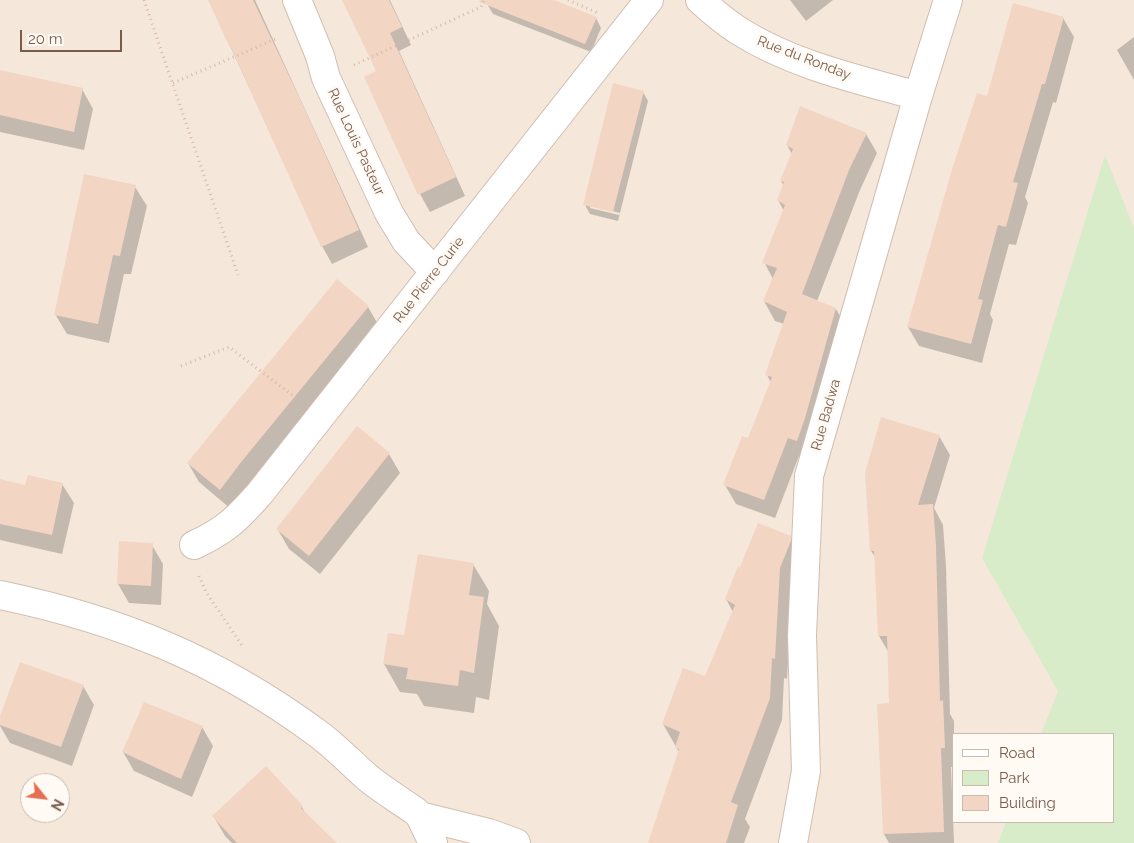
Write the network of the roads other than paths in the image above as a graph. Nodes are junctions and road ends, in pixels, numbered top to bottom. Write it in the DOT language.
graph roads {
  1 [pos="296,0"];
  2 [pos="649,0"];
  3 [pos="700,0"];
  4 [pos="948,0"];
  5 [pos="918,96"];
  6 [pos="435,272"];
  7 [pos="194,546"];
  8 [pos="0,595"];
  9 [pos="420,816"];
  10 [pos="433,843"];
  11 [pos="516,843"];
  12 [pos="793,843"];
  1 -- 6 [label="street, Rue Louis Pasteur"];
  2 -- 6 [label="street, Rue Pierre Curie"];
  3 -- 5 [label="street, Rue du Ronday"];
  4 -- 5 [label="street, Rue Badwa"];
  5 -- 12 [label="street, Rue Badwa"];
  6 -- 7 [label="street, Rue Pierre Curie"];
  8 -- 9 [label="street"];
  9 -- 10 [label="street"];
  9 -- 11 [label="street"];
}
